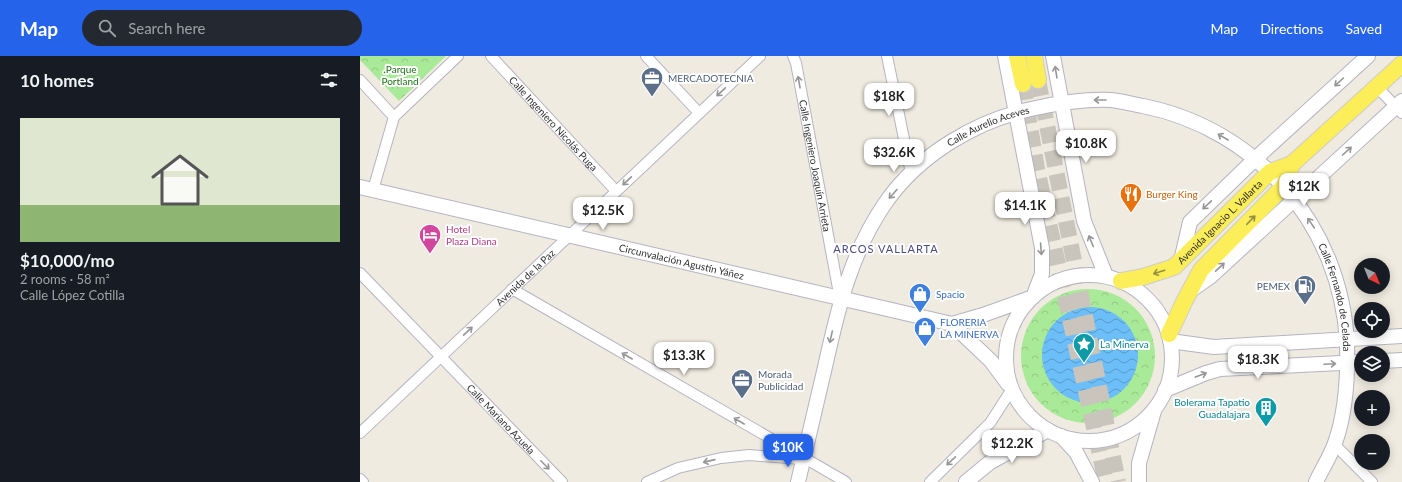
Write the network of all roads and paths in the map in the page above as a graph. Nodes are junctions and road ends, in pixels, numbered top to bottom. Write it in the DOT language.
graph roads {
  1 [pos="458,56"];
  2 [pos="491,56"];
  3 [pos="646,56"];
  4 [pos="760,56"];
  5 [pos="792,56"];
  6 [pos="887,56"];
  7 [pos="1006,56"];
  8 [pos="1018,56"];
  9 [pos="1034,56"];
  10 [pos="1053,56"];
  11 [pos="1368,56"];
  12 [pos="1402,64"];
  13 [pos="360,80"];
  14 [pos="1377,87"];
  15 [pos="1060,102"];
  16 [pos="1400,107"];
  17 [pos="1017,112"];
  18 [pos="699,113"];
  19 [pos="394,117"];
  20 [pos="1255,159"];
  21 [pos="1292,164"];
  22 [pos="1270,172"];
  23 [pos="911,173"];
  24 [pos="1284,186"];
  25 [pos="367,189"];
  26 [pos="616,191"];
  27 [pos="1294,199"];
  28 [pos="568,236"];
  29 [pos="1181,261"];
  30 [pos="360,273"];
  31 [pos="1114,279"];
  32 [pos="512,289"];
  33 [pos="1190,291"];
  34 [pos="1033,297"];
  35 [pos="840,299"];
  36 [pos="952,324"];
  37 [pos="1402,336"];
  38 [pos="1170,338"];
  39 [pos="1347,340"];
  40 [pos="440,357"];
  41 [pos="1402,360"];
  42 [pos="1390,361"];
  43 [pos="1354,363"];
  44 [pos="1012,389"];
  45 [pos="1165,390"];
  46 [pos="1155,407"];
  47 [pos="1048,430"];
  48 [pos="360,433"];
  49 [pos="1061,436"];
  50 [pos="1334,444"];
  51 [pos="804,459"];
  52 [pos="360,479"];
  53 [pos="363,482"];
  54 [pos="562,482"];
  55 [pos="647,482"];
  56 [pos="798,482"];
  57 [pos="846,482"];
  58 [pos="930,482"];
  59 [pos="966,482"];
  60 [pos="1092,482"];
  61 [pos="1139,482"];
  62 [pos="1316,482"];
  63 [pos="1372,482"];
  1 -- 19 [label="street"];
  2 -- 26 [label="street, Calle Ingeniero Nicolás Puga"];
  3 -- 18 [label="street"];
  4 -- 18 [label="street, Avenida de la Paz, one-way"];
  35 -- 5 [label="street, Calle Ingeniero Joaquín Arrieta, one-way"];
  6 -- 23 [label="street"];
  7 -- 17 [label="street"];
  8 -- 9 [label="main road"];
  15 -- 10 [label="street, one-way"];
  11 -- 20 [label="street, one-way"];
  12 -- 14 [label="main road, Avenida Ignacio L. Vallarta"];
  13 -- 19 [label="street"];
  14 -- 16 [label="street"];
  14 -- 21 [label="main road, Avenida Ignacio L. Vallarta"];
  15 -- 17 [label="street, Calle Aurelio Aceves"];
  20 -- 15 [label="street, Calle Aurelio Aceves, one-way"];
  31 -- 15 [label="street, one-way"];
  27 -- 16 [label="street, Avenida Ignacio L. Vallarta, one-way"];
  17 -- 23 [label="street, Calle Aurelio Aceves"];
  17 -- 34 [label="street, one-way"];
  18 -- 26 [label="street, Avenida de la Paz, one-way"];
  19 -- 25 [label="street"];
  20 -- 22 [label="street, Calle Aurelio Aceves"];
  20 -- 29 [label="street, one-way"];
  21 -- 22 [label="main road, Avenida Ignacio L. Vallarta"];
  21 -- 24 [label="main road, Avenida Ignacio L. Vallarta"];
  22 -- 24 [label="street, Calle Fernando de Celada"];
  22 -- 29 [label="main road, Avenida Ignacio L. Vallarta"];
  23 -- 35 [label="street, Calle Aurelio Aceves, one-way"];
  24 -- 27 [label="street, Calle Fernando de Celada"];
  33 -- 24 [label="main road, Avenida Ignacio L. Vallarta, one-way"];
  25 -- 28 [label="street, Circunvalación Agustín Yáñez"];
  26 -- 28 [label="street, Avenida de la Paz"];
  33 -- 27 [label="street, Avenida Ignacio L. Vallarta, one-way"];
  39 -- 27 [label="street, Calle Fernando de Celada, one-way"];
  28 -- 32 [label="street, Avenida de la Paz"];
  28 -- 35 [label="street, Circunvalación Agustín Yáñez"];
  29 -- 31 [label="main road, Avenida Ignacio L. Vallarta, one-way"];
  30 -- 40 [label="street, Calle Mariano Azuela"];
  31 -- 34 [label="street"];
  31 -- 38 [label="street"];
  40 -- 32 [label="street, Avenida de la Paz, one-way"];
  51 -- 32 [label="street, one-way"];
  33 -- 38 [label="main road, Avenida Ignacio L. Vallarta"];
  34 -- 36 [label="street"];
  34 -- 44 [label="street"];
  35 -- 36 [label="street, Circunvalación Agustín Yáñez"];
  35 -- 51 [label="street, Calle Aurelio Aceves, one-way"];
  36 -- 44 [label="street"];
  37 -- 39 [label="street"];
  38 -- 39 [label="street"];
  38 -- 45 [label="street"];
  39 -- 43 [label="street, Calle Fernando de Celada"];
  40 -- 48 [label="street, Avenida de la Paz"];
  40 -- 54 [label="street, Calle Mariano Azuela, one-way"];
  41 -- 42 [label="street"];
  45 -- 43 [label="street, one-way"];
  43 -- 50 [label="street, Calle Fernando de Celada"];
  44 -- 47 [label="street"];
  44 -- 58 [label="street, one-way"];
  45 -- 46 [label="street"];
  46 -- 49 [label="street"];
  46 -- 61 [label="street"];
  47 -- 49 [label="street"];
  47 -- 59 [label="street"];
  49 -- 60 [label="street"];
  50 -- 62 [label="street, Calle Fernando de Celada"];
  50 -- 63 [label="street"];
  51 -- 55 [label="street, one-way"];
  51 -- 56 [label="street, Calle Aurelio Aceves"];
  51 -- 57 [label="street"];
  52 -- 53 [label="street"];
}
